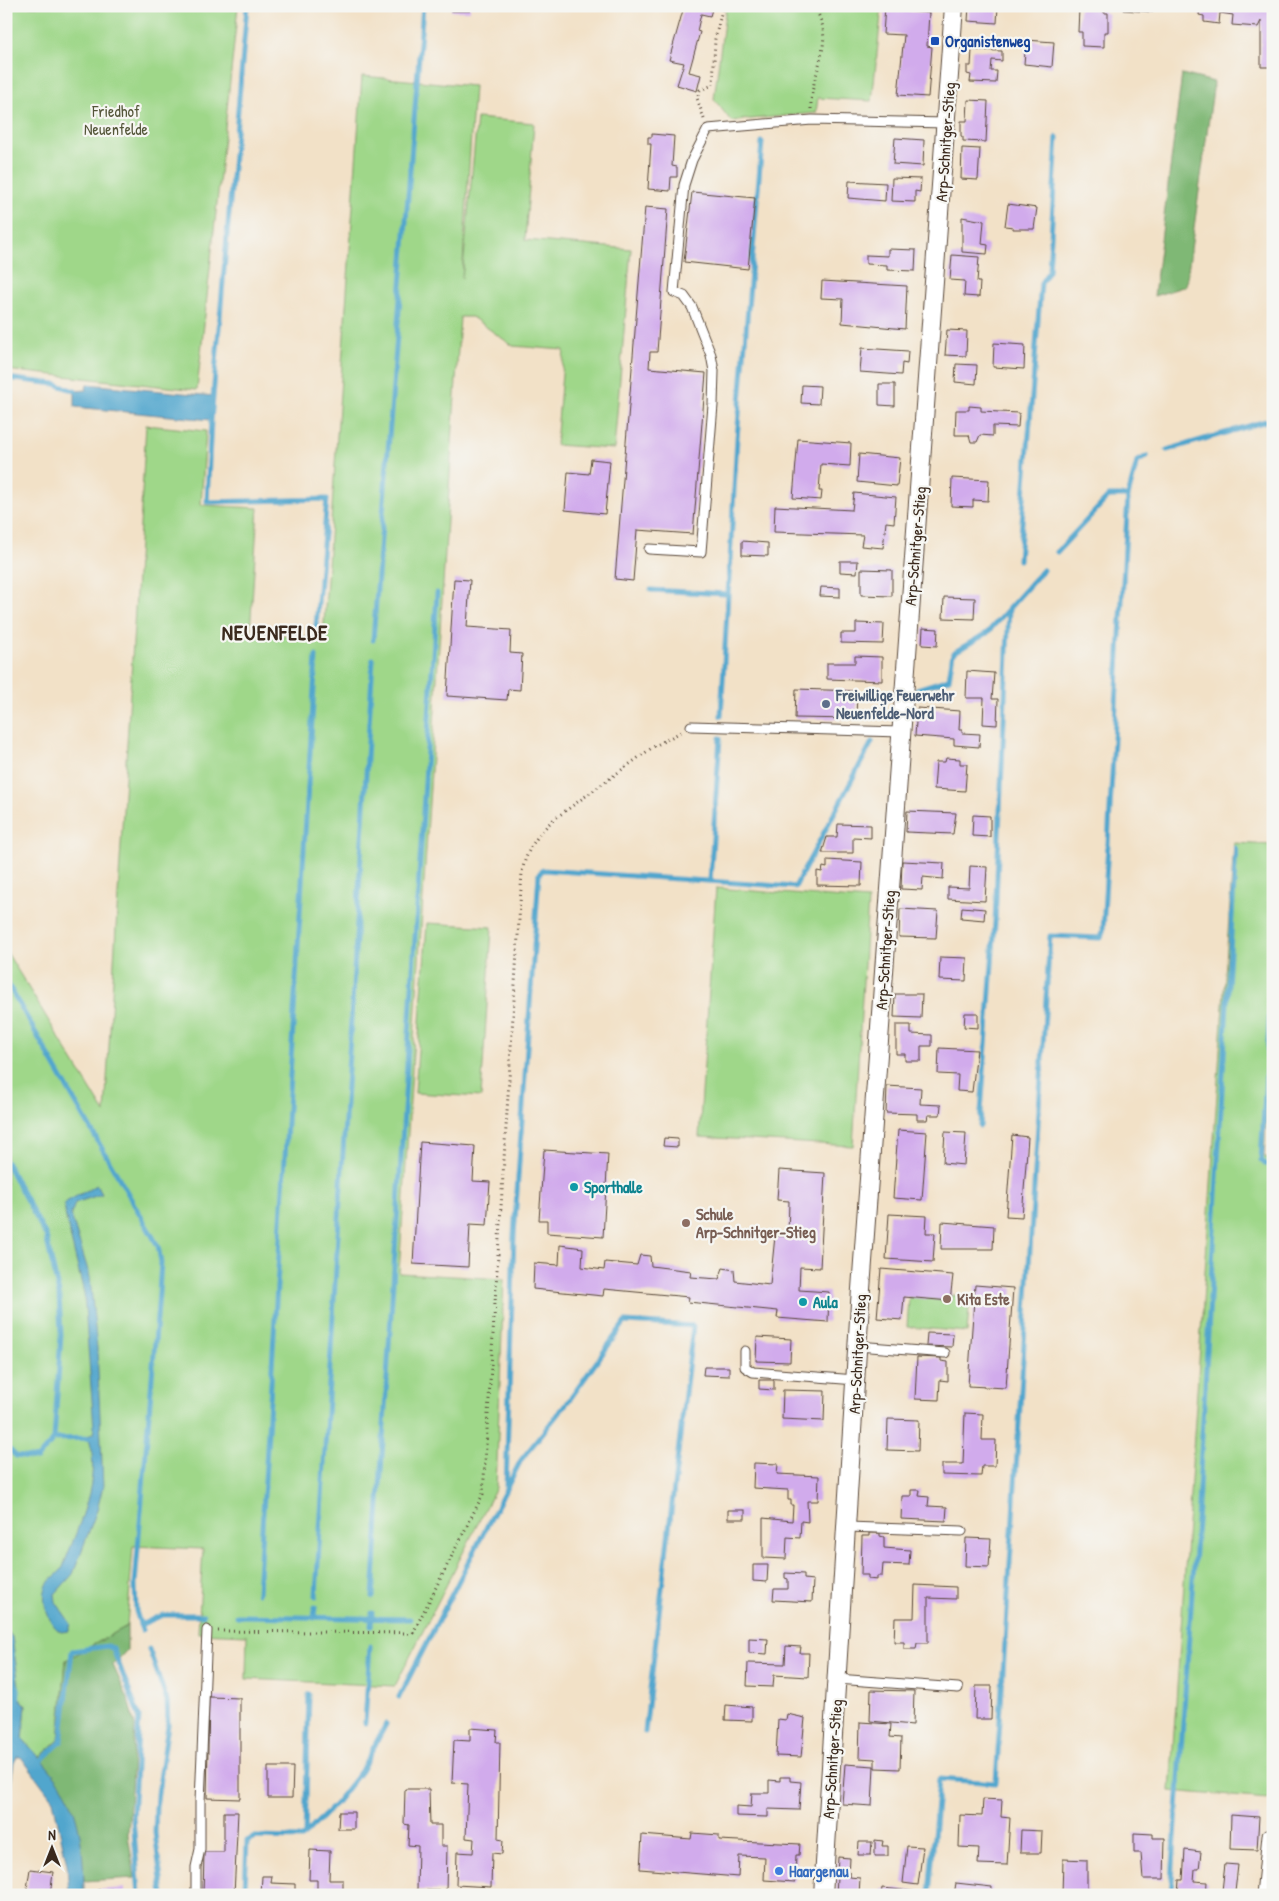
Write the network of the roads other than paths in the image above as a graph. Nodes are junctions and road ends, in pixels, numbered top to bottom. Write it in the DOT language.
graph roads {
  1 [pos="954,6"];
  2 [pos="946,123"];
  3 [pos="649,549"];
  4 [pos="691,726"];
  5 [pos="900,732"];
  6 [pos="858,1346"];
  7 [pos="746,1350"];
  8 [pos="945,1353"];
  9 [pos="856,1380"];
  10 [pos="848,1526"];
  11 [pos="962,1532"];
  12 [pos="207,1630"];
  13 [pos="838,1679"];
  14 [pos="958,1688"];
  15 [pos="1267,1835"];
  16 [pos="196,1895"];
  17 [pos="824,1895"];
  18 [pos="1261,1895"];
  1 -- 2 [label="street, Arp-Schnitger-Stieg"];
  2 -- 3 [label="lane"];
  2 -- 5 [label="street, Arp-Schnitger-Stieg"];
  4 -- 5 [label="lane"];
  5 -- 6 [label="street, Arp-Schnitger-Stieg"];
  6 -- 8 [label="lane"];
  6 -- 9 [label="street, Arp-Schnitger-Stieg"];
  7 -- 9 [label="lane"];
  9 -- 10 [label="street, Arp-Schnitger-Stieg"];
  10 -- 11 [label="lane"];
  10 -- 13 [label="street, Arp-Schnitger-Stieg"];
  12 -- 16 [label="lane"];
  13 -- 14 [label="lane"];
  13 -- 17 [label="street, Arp-Schnitger-Stieg"];
  15 -- 18 [label="lane"];
}
